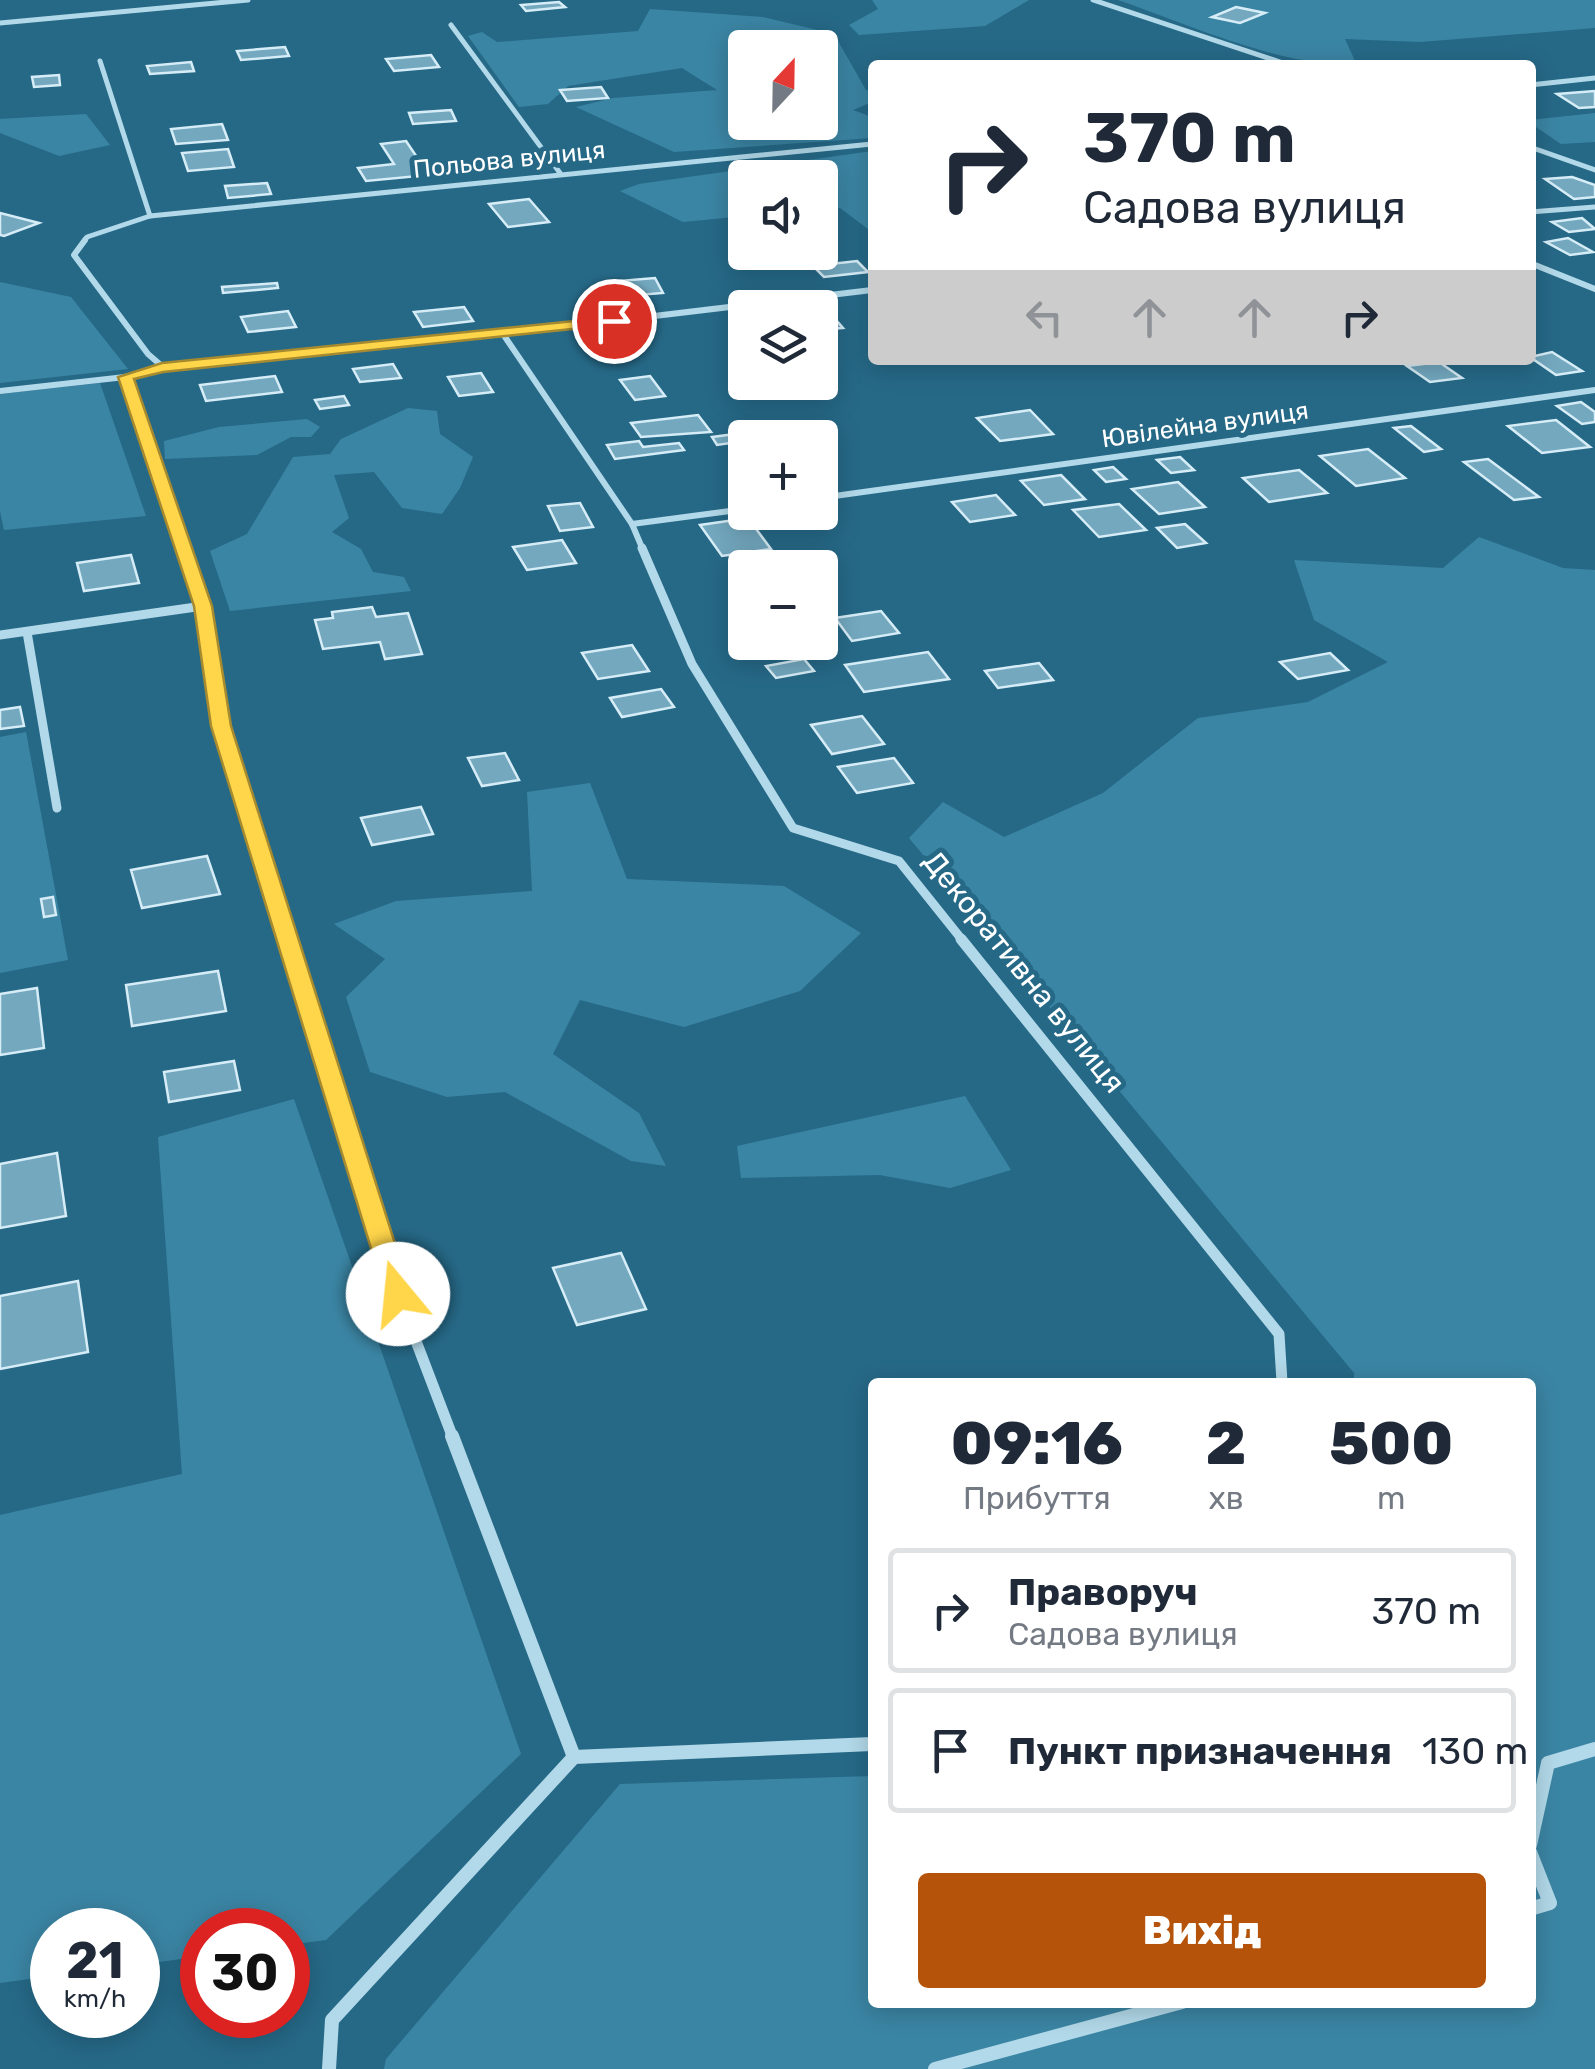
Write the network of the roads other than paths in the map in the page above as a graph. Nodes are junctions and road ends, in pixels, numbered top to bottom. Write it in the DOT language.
graph roads {
  1 [pos="248,0"];
  2 [pos="1093,0"];
  3 [pos="0,24"];
  4 [pos="452,26"];
  5 [pos="1275,60"];
  6 [pos="100,61"];
  7 [pos="1595,78"];
  8 [pos="1536,84"];
  9 [pos="868,144"];
  10 [pos="1536,149"];
  11 [pos="1595,170"];
  12 [pos="560,173"];
  13 [pos="1595,207"];
  14 [pos="1536,212"];
  15 [pos="150,216"];
  16 [pos="1536,265"];
  17 [pos="1595,289"];
  18 [pos="868,290"];
  19 [pos="503,334"];
  20 [pos="162,368"];
  21 [pos="126,377"];
  22 [pos="1595,390"];
  23 [pos="0,391"];
  24 [pos="838,495"];
  25 [pos="728,510"];
  26 [pos="632,524"];
  27 [pos="203,606"];
  28 [pos="27,632"];
  29 [pos="0,635"];
  30 [pos="57,808"];
  31 [pos="1282,1378"];
  32 [pos="868,1744"];
  33 [pos="1595,1749"];
  34 [pos="574,1757"];
  35 [pos="1536,1820"];
  36 [pos="1536,1864"];
  37 [pos="1536,1906"];
  38 [pos="1160,2008"];
  39 [pos="329,2069"];
  40 [pos="936,2069"];
  1 -- 3 [label="street"];
  2 -- 5 [label="street"];
  4 -- 12 [label="street"];
  6 -- 15 [label="street"];
  7 -- 8 [label="street"];
  9 -- 12 [label="street, Польова вулиця"];
  10 -- 11 [label="street"];
  12 -- 15 [label="street, Польова вулиця"];
  13 -- 14 [label="street"];
  15 -- 20 [label="street, Польова вулиця"];
  16 -- 17 [label="street"];
  18 -- 19 [label="street"];
  19 -- 20 [label="street"];
  19 -- 26 [label="street, Декоративна вулиця"];
  20 -- 21 [label="street"];
  21 -- 23 [label="street"];
  21 -- 27 [label="street"];
  22 -- 24 [label="street, Ювілейна вулиця"];
  25 -- 26 [label="street"];
  26 -- 31 [label="street, Декоративна вулиця"];
  27 -- 28 [label="street"];
  27 -- 34 [label="street"];
  28 -- 29 [label="street"];
  28 -- 30 [label="street"];
  32 -- 34 [label="street"];
  33 -- 35 [label="street"];
  34 -- 39 [label="street"];
  36 -- 37 [label="street"];
  38 -- 40 [label="street"];
}
